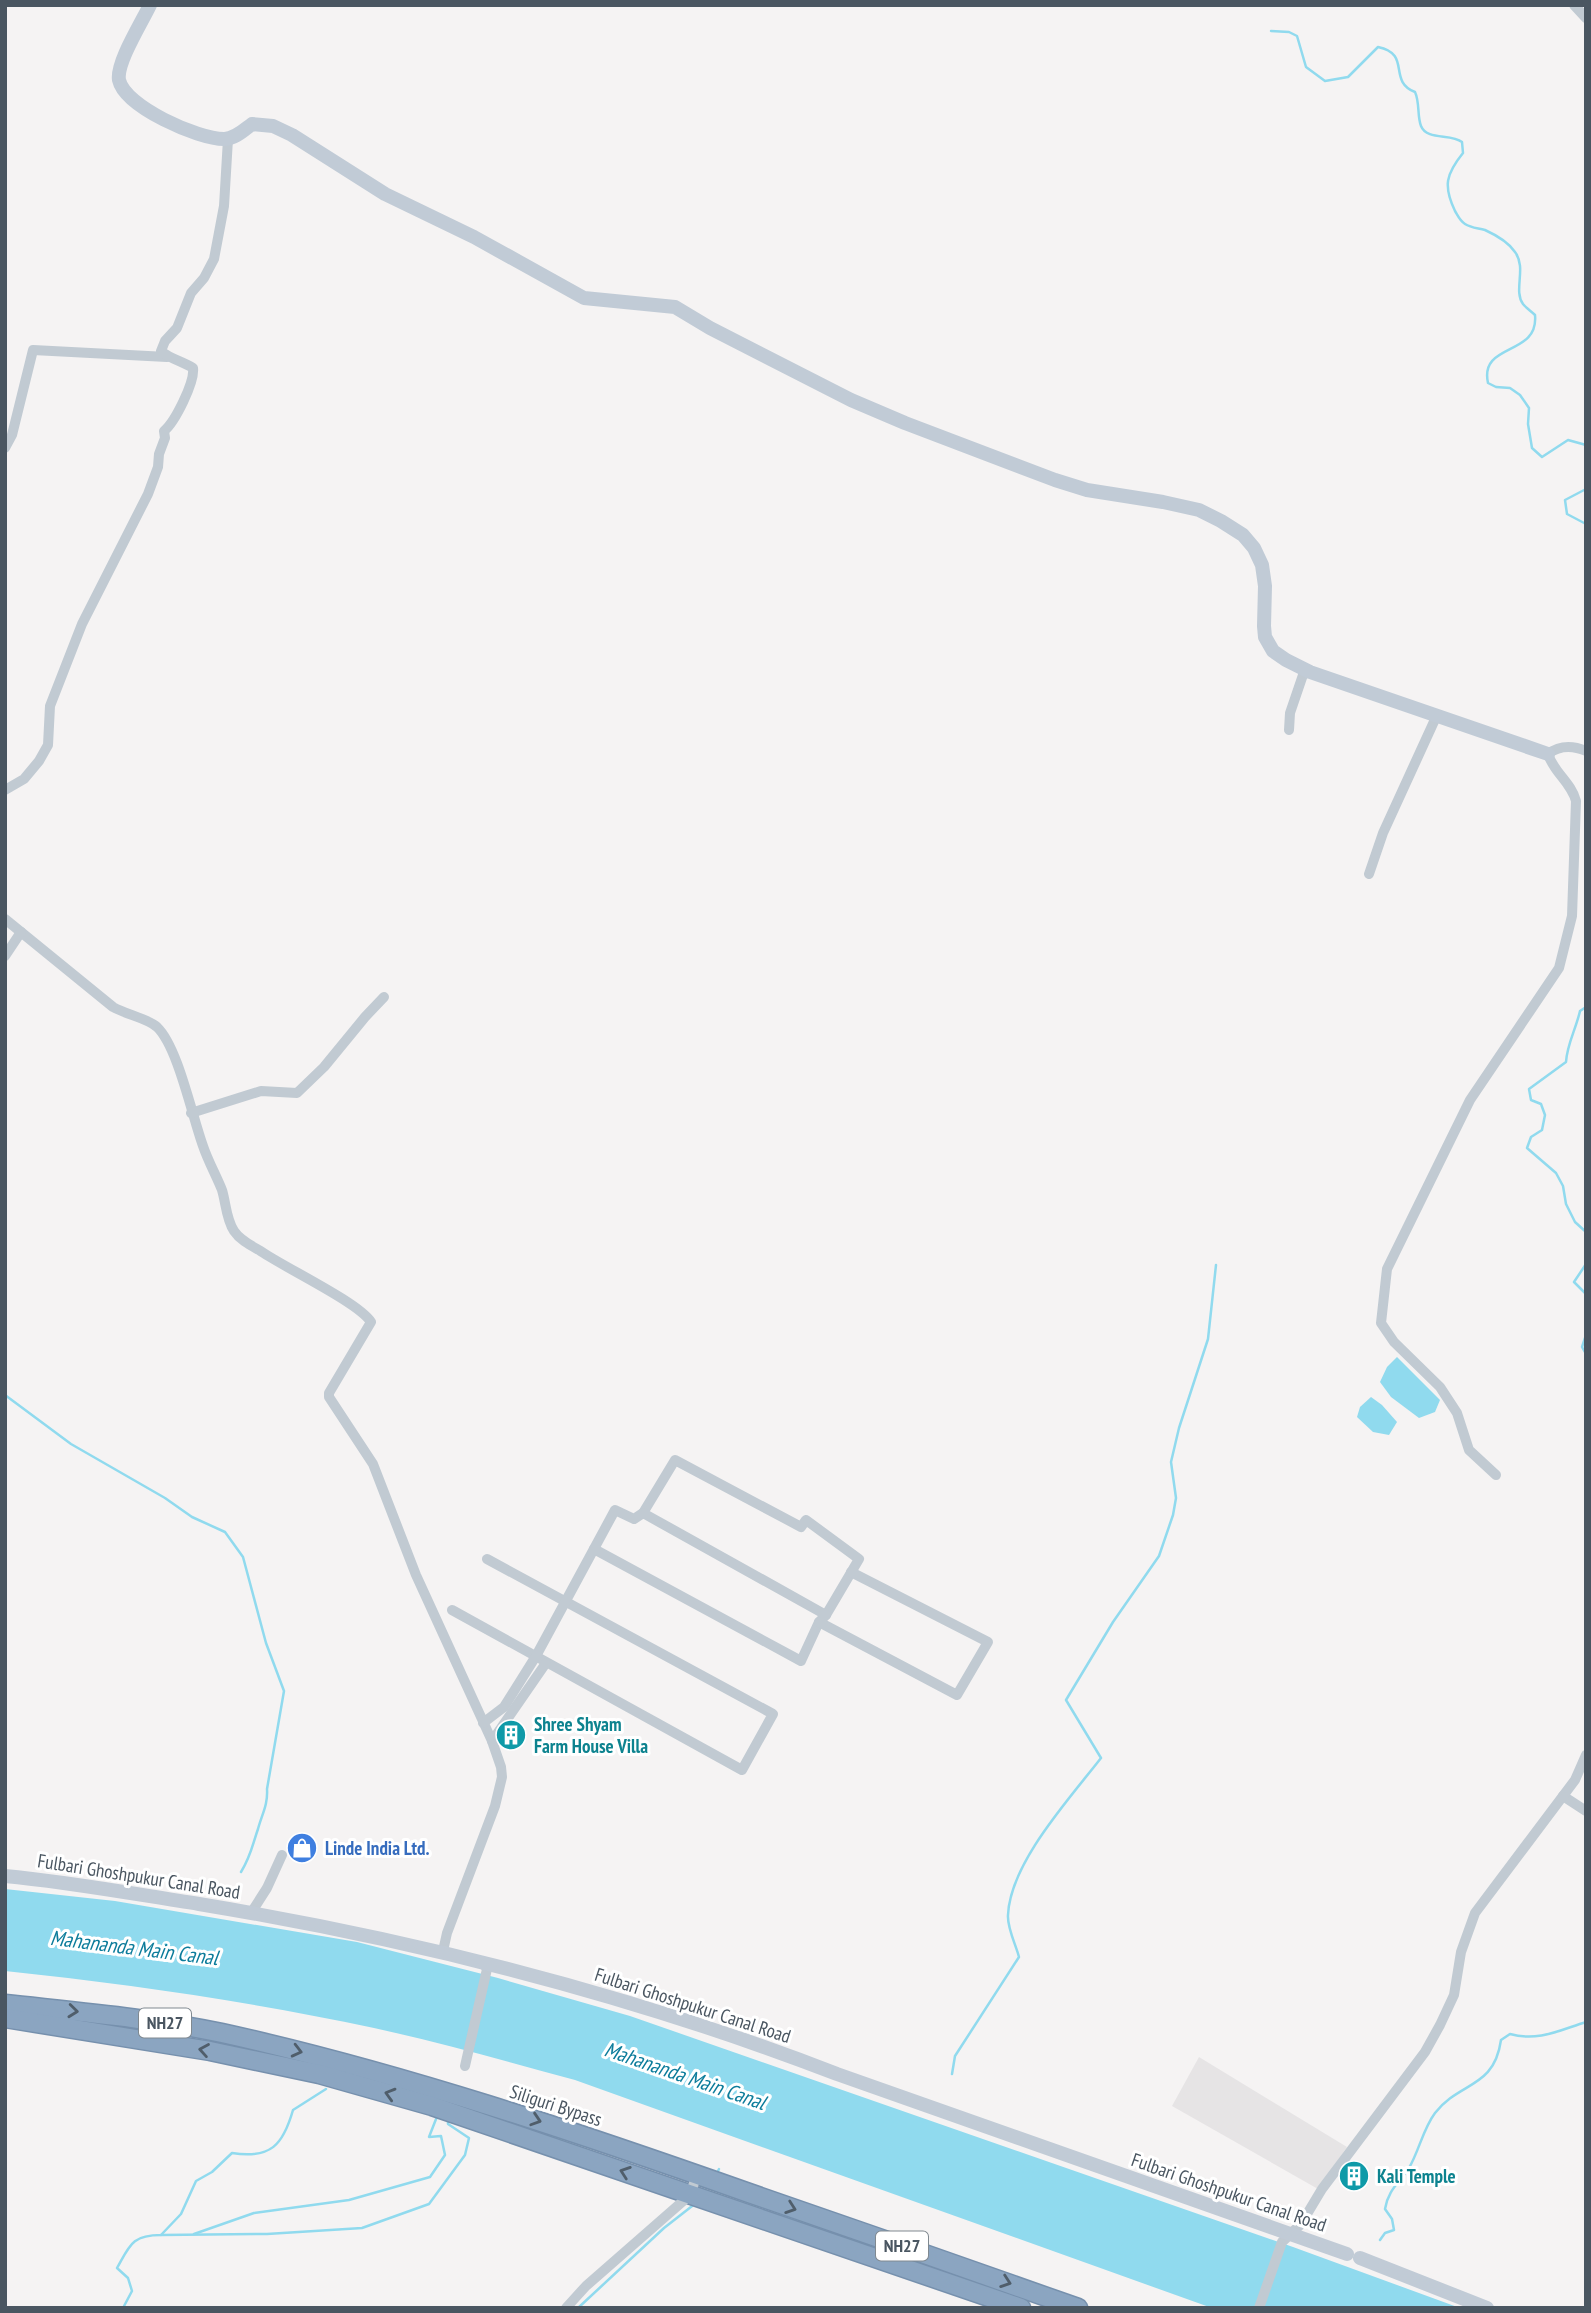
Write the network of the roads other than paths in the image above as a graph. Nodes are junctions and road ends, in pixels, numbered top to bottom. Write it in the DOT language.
graph roads {
  1 [pos="149,5"];
  2 [pos="1574,5"];
  3 [pos="1586,18"];
  4 [pos="228,139"];
  5 [pos="167,357"];
  6 [pos="5,448"];
  7 [pos="1305,669"];
  8 [pos="1437,715"];
  9 [pos="1289,730"];
  10 [pos="1586,751"];
  11 [pos="1548,754"];
  12 [pos="5,790"];
  13 [pos="1369,874"];
  14 [pos="5,919"];
  15 [pos="21,932"];
  16 [pos="5,956"];
  17 [pos="384,997"];
  18 [pos="191,1113"];
  19 [pos="1496,1475"];
  20 [pos="643,1513"];
  21 [pos="594,1549"];
  22 [pos="487,1559"];
  23 [pos="851,1572"];
  24 [pos="565,1602"];
  25 [pos="453,1610"];
  26 [pos="822,1618"];
  27 [pos="536,1656"];
  28 [pos="546,1663"];
  29 [pos="483,1723"];
  30 [pos="492,1741"];
  31 [pos="1586,1755"];
  32 [pos="1563,1796"];
  33 [pos="1586,1811"];
  34 [pos="282,1855"];
  35 [pos="5,1876"];
  36 [pos="251,1913"];
  37 [pos="443,1951"];
  38 [pos="485,1966"];
  39 [pos="5,2004"];
  40 [pos="5,2018"];
  41 [pos="466,2062"];
  42 [pos="321,2066"];
  43 [pos="350,2074"];
  44 [pos="697,2174"];
  45 [pos="690,2195"];
  46 [pos="1286,2238"];
  47 [pos="566,2308"];
  48 [pos="1021,2308"];
  49 [pos="1078,2308"];
  50 [pos="1259,2308"];
  51 [pos="1487,2308"];
  1 -- 4 [label="street"];
  2 -- 3 [label="street"];
  4 -- 5 [label="street"];
  4 -- 7 [label="street"];
  5 -- 6 [label="street"];
  5 -- 12 [label="street"];
  7 -- 8 [label="street"];
  7 -- 9 [label="street"];
  8 -- 11 [label="street"];
  8 -- 13 [label="street"];
  10 -- 11 [label="street"];
  11 -- 19 [label="street"];
  14 -- 15 [label="street"];
  15 -- 16 [label="street"];
  15 -- 18 [label="street"];
  17 -- 18 [label="street"];
  18 -- 29 [label="street"];
  20 -- 21 [label="street"];
  20 -- 23 [label="street"];
  20 -- 26 [label="street"];
  21 -- 24 [label="street"];
  21 -- 26 [label="street"];
  22 -- 24 [label="street"];
  23 -- 26 [label="street"];
  23 -- 26 [label="street"];
  24 -- 27 [label="street"];
  24 -- 28 [label="street"];
  25 -- 27 [label="street"];
  27 -- 28 [label="street"];
  27 -- 29 [label="street"];
  28 -- 30 [label="street"];
  29 -- 30 [label="street"];
  30 -- 37 [label="street"];
  31 -- 32 [label="street"];
  32 -- 33 [label="street"];
  32 -- 46 [label="street"];
  34 -- 36 [label="street"];
  35 -- 36 [label="street, Fulbari Ghoshpukur Canal Road"];
  36 -- 37 [label="street, Fulbari Ghoshpukur Canal Road"];
  37 -- 38 [label="street, Fulbari Ghoshpukur Canal Road"];
  38 -- 41 [label="street"];
  38 -- 46 [label="street, Fulbari Ghoshpukur Canal Road"];
  39 -- 42 [label="highway, Siliguri Bypass / NH27, one-way"];
  42 -- 40 [label="highway, NH27, one-way"];
  42 -- 43 [label="highway, Siliguri Bypass / NH27"];
  43 -- 44 [label="highway, Siliguri Bypass / NH27, one-way"];
  45 -- 43 [label="highway, NH27, one-way"];
  44 -- 45 [label="street"];
  44 -- 49 [label="highway, Siliguri Bypass / NH27, one-way"];
  45 -- 47 [label="street"];
  45 -- 48 [label="highway, NH27"];
  46 -- 50 [label="street"];
  46 -- 51 [label="street, Fulbari Ghoshpukur Canal Road"];
}
